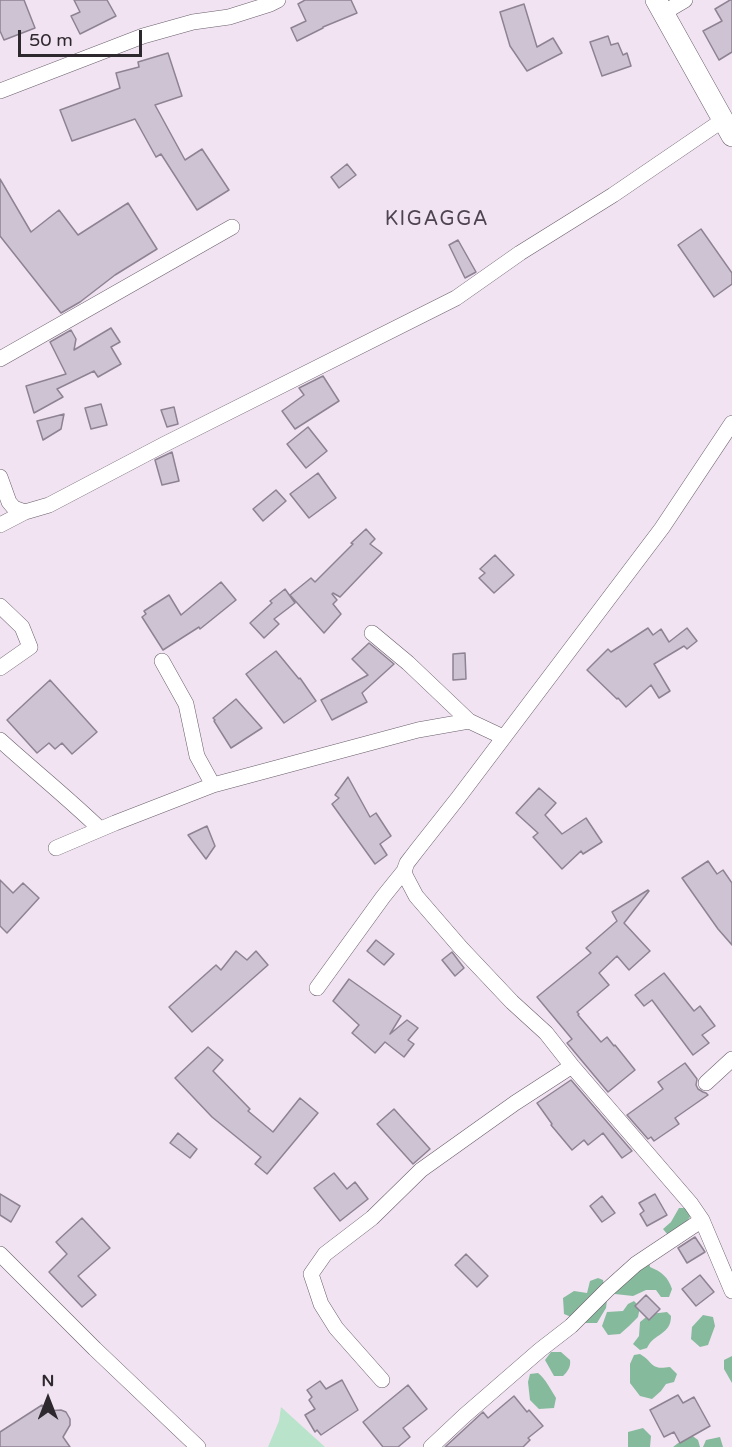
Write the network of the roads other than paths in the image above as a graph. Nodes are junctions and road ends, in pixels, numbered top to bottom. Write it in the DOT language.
graph roads {
  1 [pos="278,0"];
  2 [pos="685,0"];
  3 [pos="660,6"];
  4 [pos="0,92"];
  5 [pos="727,128"];
  6 [pos="232,228"];
  7 [pos="0,359"];
  8 [pos="732,423"];
  9 [pos="0,477"];
  10 [pos="25,512"];
  11 [pos="0,525"];
  12 [pos="0,606"];
  13 [pos="372,633"];
  14 [pos="162,661"];
  15 [pos="0,668"];
  16 [pos="469,721"];
  17 [pos="503,736"];
  18 [pos="0,740"];
  19 [pos="213,785"];
  20 [pos="100,829"];
  21 [pos="56,848"];
  22 [pos="404,871"];
  23 [pos="318,988"];
  24 [pos="732,1059"];
  25 [pos="572,1066"];
  26 [pos="706,1083"];
  27 [pos="702,1220"];
  28 [pos="0,1254"];
  29 [pos="732,1291"];
  30 [pos="382,1380"];
  31 [pos="198,1447"];
  32 [pos="431,1447"];
  1 -- 4 [label="street"];
  2 -- 3 [label="street"];
  3 -- 5 [label="main road"];
  5 -- 10 [label="street"];
  6 -- 7 [label="street"];
  8 -- 17 [label="street"];
  9 -- 10 [label="street"];
  10 -- 11 [label="street"];
  12 -- 15 [label="street"];
  13 -- 16 [label="street"];
  14 -- 19 [label="street"];
  16 -- 17 [label="street"];
  16 -- 19 [label="street"];
  17 -- 22 [label="street"];
  18 -- 20 [label="street"];
  19 -- 20 [label="street"];
  20 -- 21 [label="street"];
  22 -- 23 [label="street"];
  22 -- 25 [label="street"];
  24 -- 26 [label="street"];
  25 -- 27 [label="street"];
  25 -- 30 [label="street"];
  27 -- 29 [label="street"];
  27 -- 32 [label="street"];
  28 -- 31 [label="street"];
}
